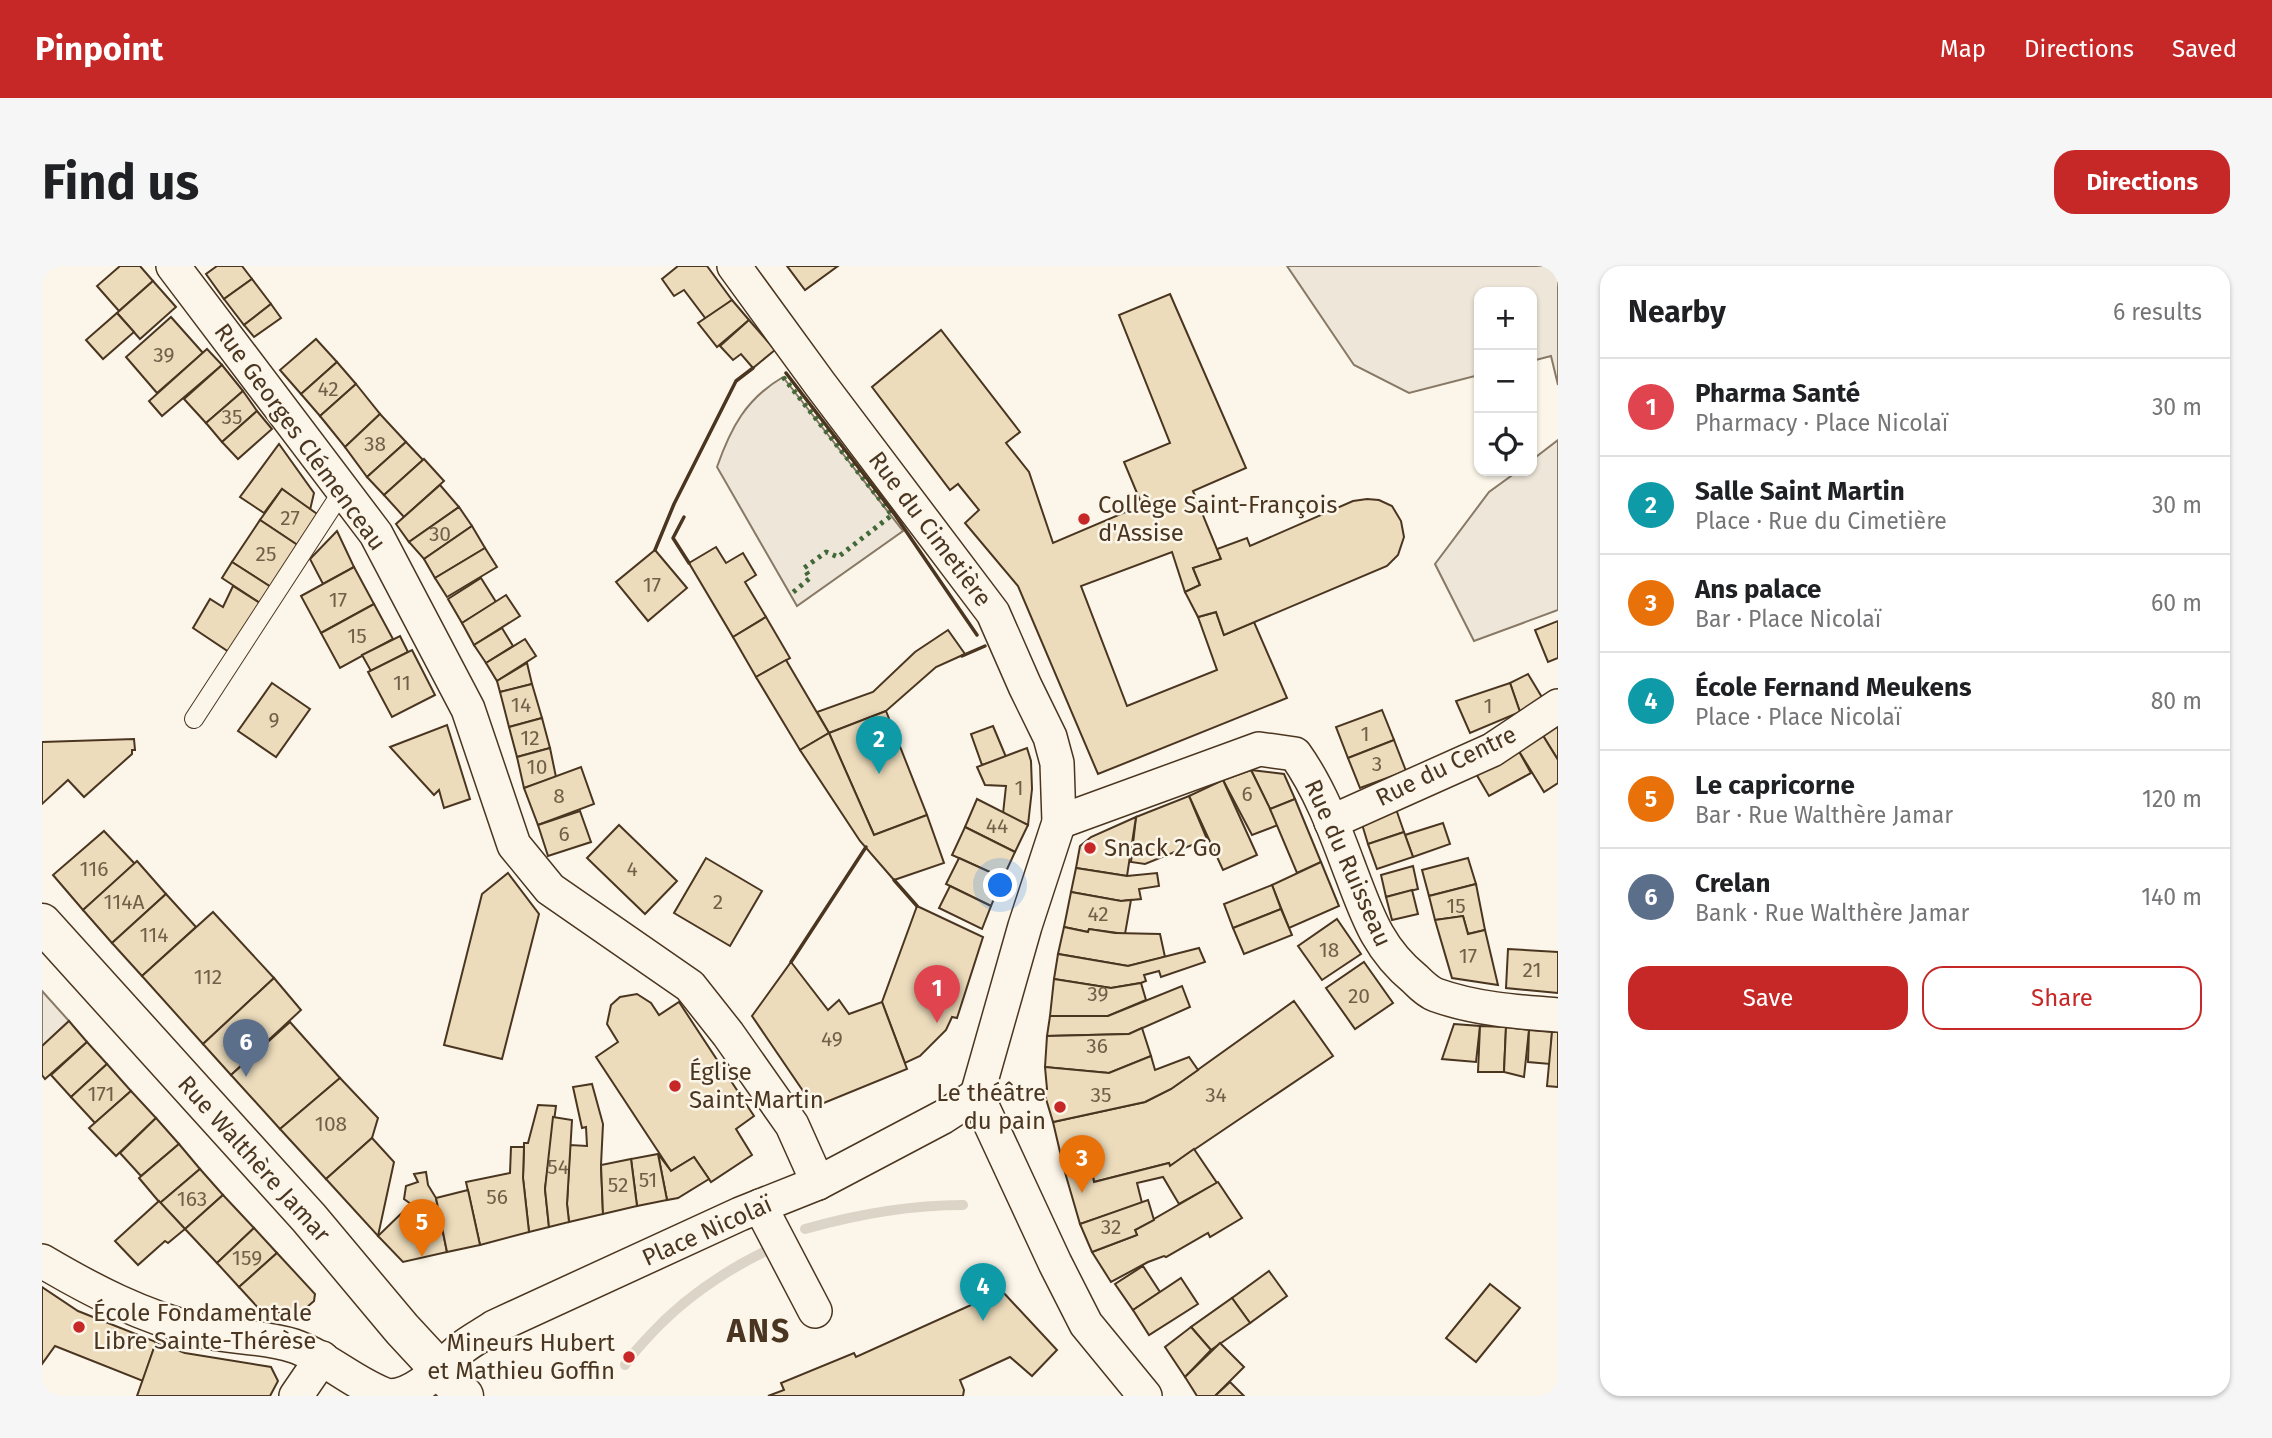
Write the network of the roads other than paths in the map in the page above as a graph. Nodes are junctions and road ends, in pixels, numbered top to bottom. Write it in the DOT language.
graph roads {
  1 [pos="173,266"];
  2 [pos="734,266"];
  3 [pos="343,490"];
  4 [pos="1558,706"];
  5 [pos="194,719"];
  6 [pos="1059,822"];
  7 [pos="1331,822"];
  8 [pos="42,923"];
  9 [pos="1558,1015"];
  10 [pos="977,1095"];
  11 [pos="818,1183"];
  12 [pos="760,1206"];
  13 [pos="42,1261"];
  14 [pos="815,1311"];
  15 [pos="322,1359"];
  16 [pos="451,1382"];
  17 [pos="296,1396"];
  18 [pos="390,1396"];
  19 [pos="1145,1396"];
  1 -- 3 [label="street, Rue Georges Clémenceau"];
  2 -- 6 [label="street, Rue du Cimetière"];
  3 -- 5 [label="lane"];
  3 -- 11 [label="street, Rue Georges Clémenceau"];
  4 -- 7 [label="street, Rue du Centre"];
  6 -- 7 [label="street, Rue du Ruisseau"];
  6 -- 10 [label="street"];
  7 -- 9 [label="street, Rue du Ruisseau"];
  8 -- 16 [label="main road, Rue Walthère Jamar"];
  10 -- 11 [label="street, Place Nicolaï"];
  10 -- 19 [label="street"];
  11 -- 12 [label="street, Place Nicolaï"];
  12 -- 14 [label="street"];
  12 -- 16 [label="street, Place Nicolaï"];
  13 -- 15 [label="street"];
  15 -- 17 [label="street"];
  15 -- 18 [label="street"];
  16 -- 18 [label="street, Place Nicolaï"];
}
